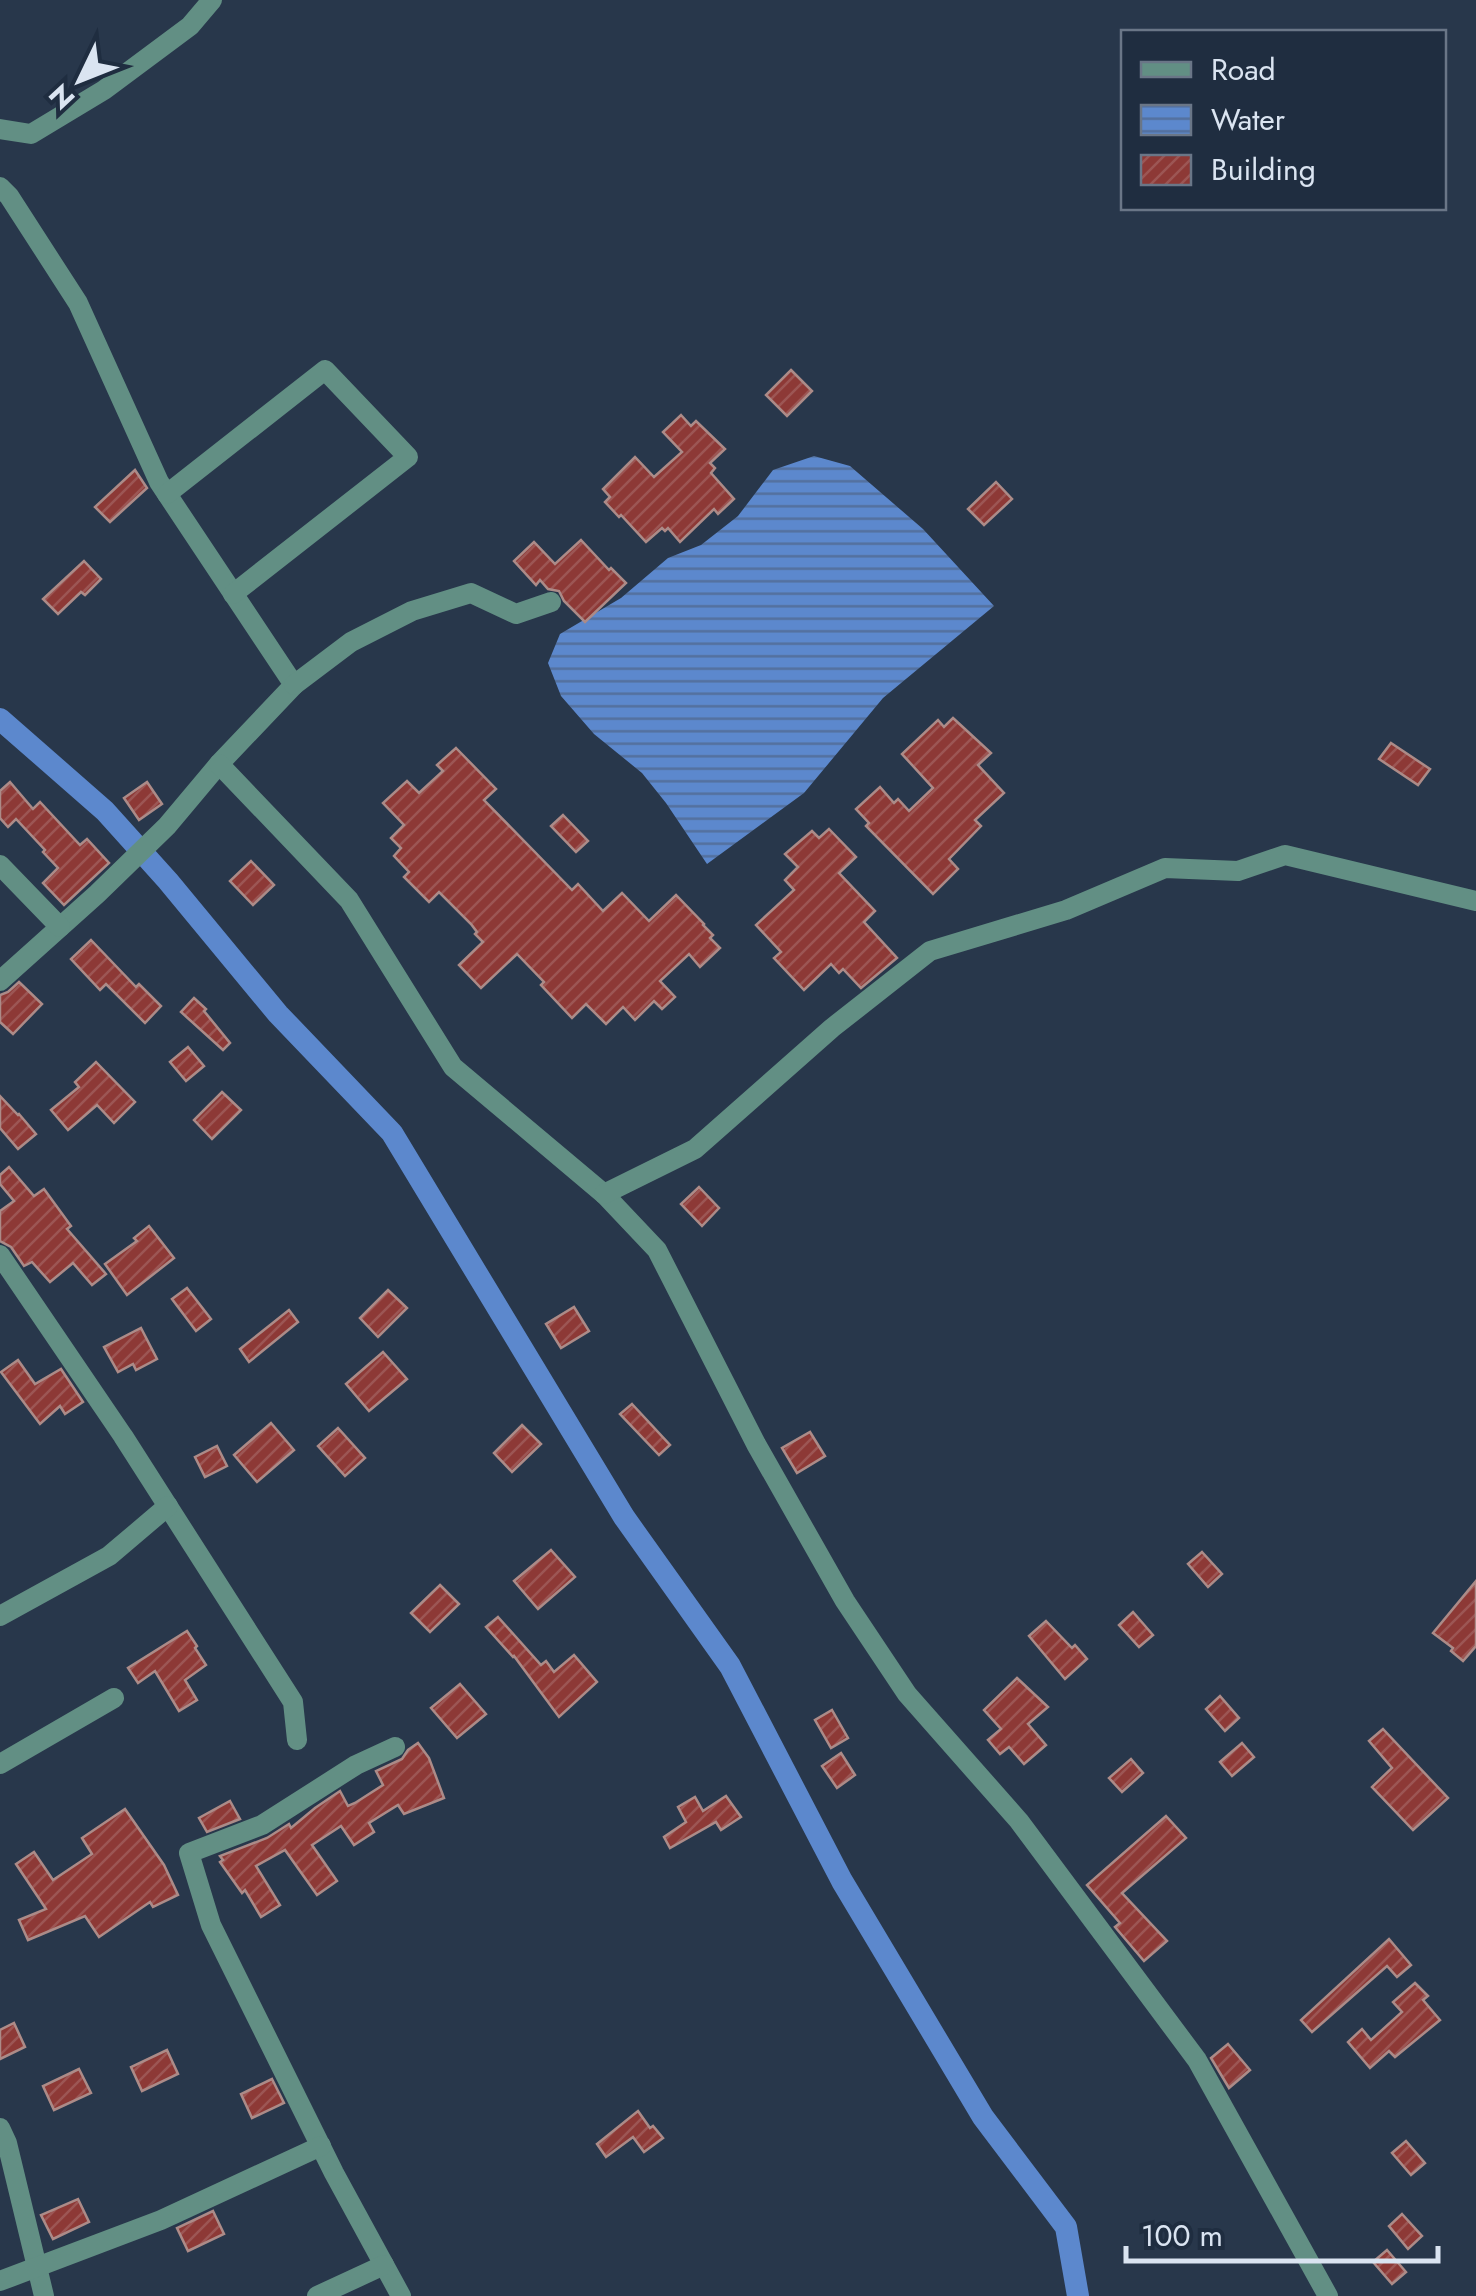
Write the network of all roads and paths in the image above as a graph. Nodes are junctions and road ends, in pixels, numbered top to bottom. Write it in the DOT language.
graph roads {
  1 [pos="212,0"];
  2 [pos="0,129"];
  3 [pos="0,187"];
  4 [pos="167,494"];
  5 [pos="234,594"];
  6 [pos="551,602"];
  7 [pos="294,685"];
  8 [pos="219,764"];
  9 [pos="0,865"];
  10 [pos="1476,901"];
  11 [pos="60,927"];
  12 [pos="0,980"];
  13 [pos="604,1194"];
  14 [pos="0,1255"];
  15 [pos="168,1506"];
  16 [pos="0,1616"];
  17 [pos="114,1698"];
  18 [pos="296,1740"];
  19 [pos="394,1747"];
  20 [pos="0,1764"];
  21 [pos="0,2128"];
  22 [pos="321,2146"];
  23 [pos="384,2264"];
  24 [pos="37,2267"];
  25 [pos="0,2282"];
  26 [pos="44,2296"];
  27 [pos="317,2296"];
  28 [pos="400,2296"];
  29 [pos="1328,2296"];
  1 -- 2 [label="street"];
  3 -- 4 [label="street"];
  4 -- 5 [label="street"];
  4 -- 5 [label="street"];
  5 -- 7 [label="street"];
  6 -- 7 [label="street"];
  7 -- 8 [label="street"];
  8 -- 11 [label="street"];
  8 -- 13 [label="street"];
  9 -- 11 [label="street"];
  10 -- 13 [label="street"];
  11 -- 12 [label="street"];
  13 -- 29 [label="street"];
  14 -- 15 [label="street"];
  15 -- 16 [label="street"];
  15 -- 18 [label="street"];
  17 -- 20 [label="street"];
  19 -- 22 [label="street"];
  21 -- 24 [label="street"];
  22 -- 23 [label="street"];
  22 -- 24 [label="street"];
  23 -- 27 [label="street"];
  23 -- 28 [label="street"];
  24 -- 25 [label="street"];
  24 -- 26 [label="street"];
}
